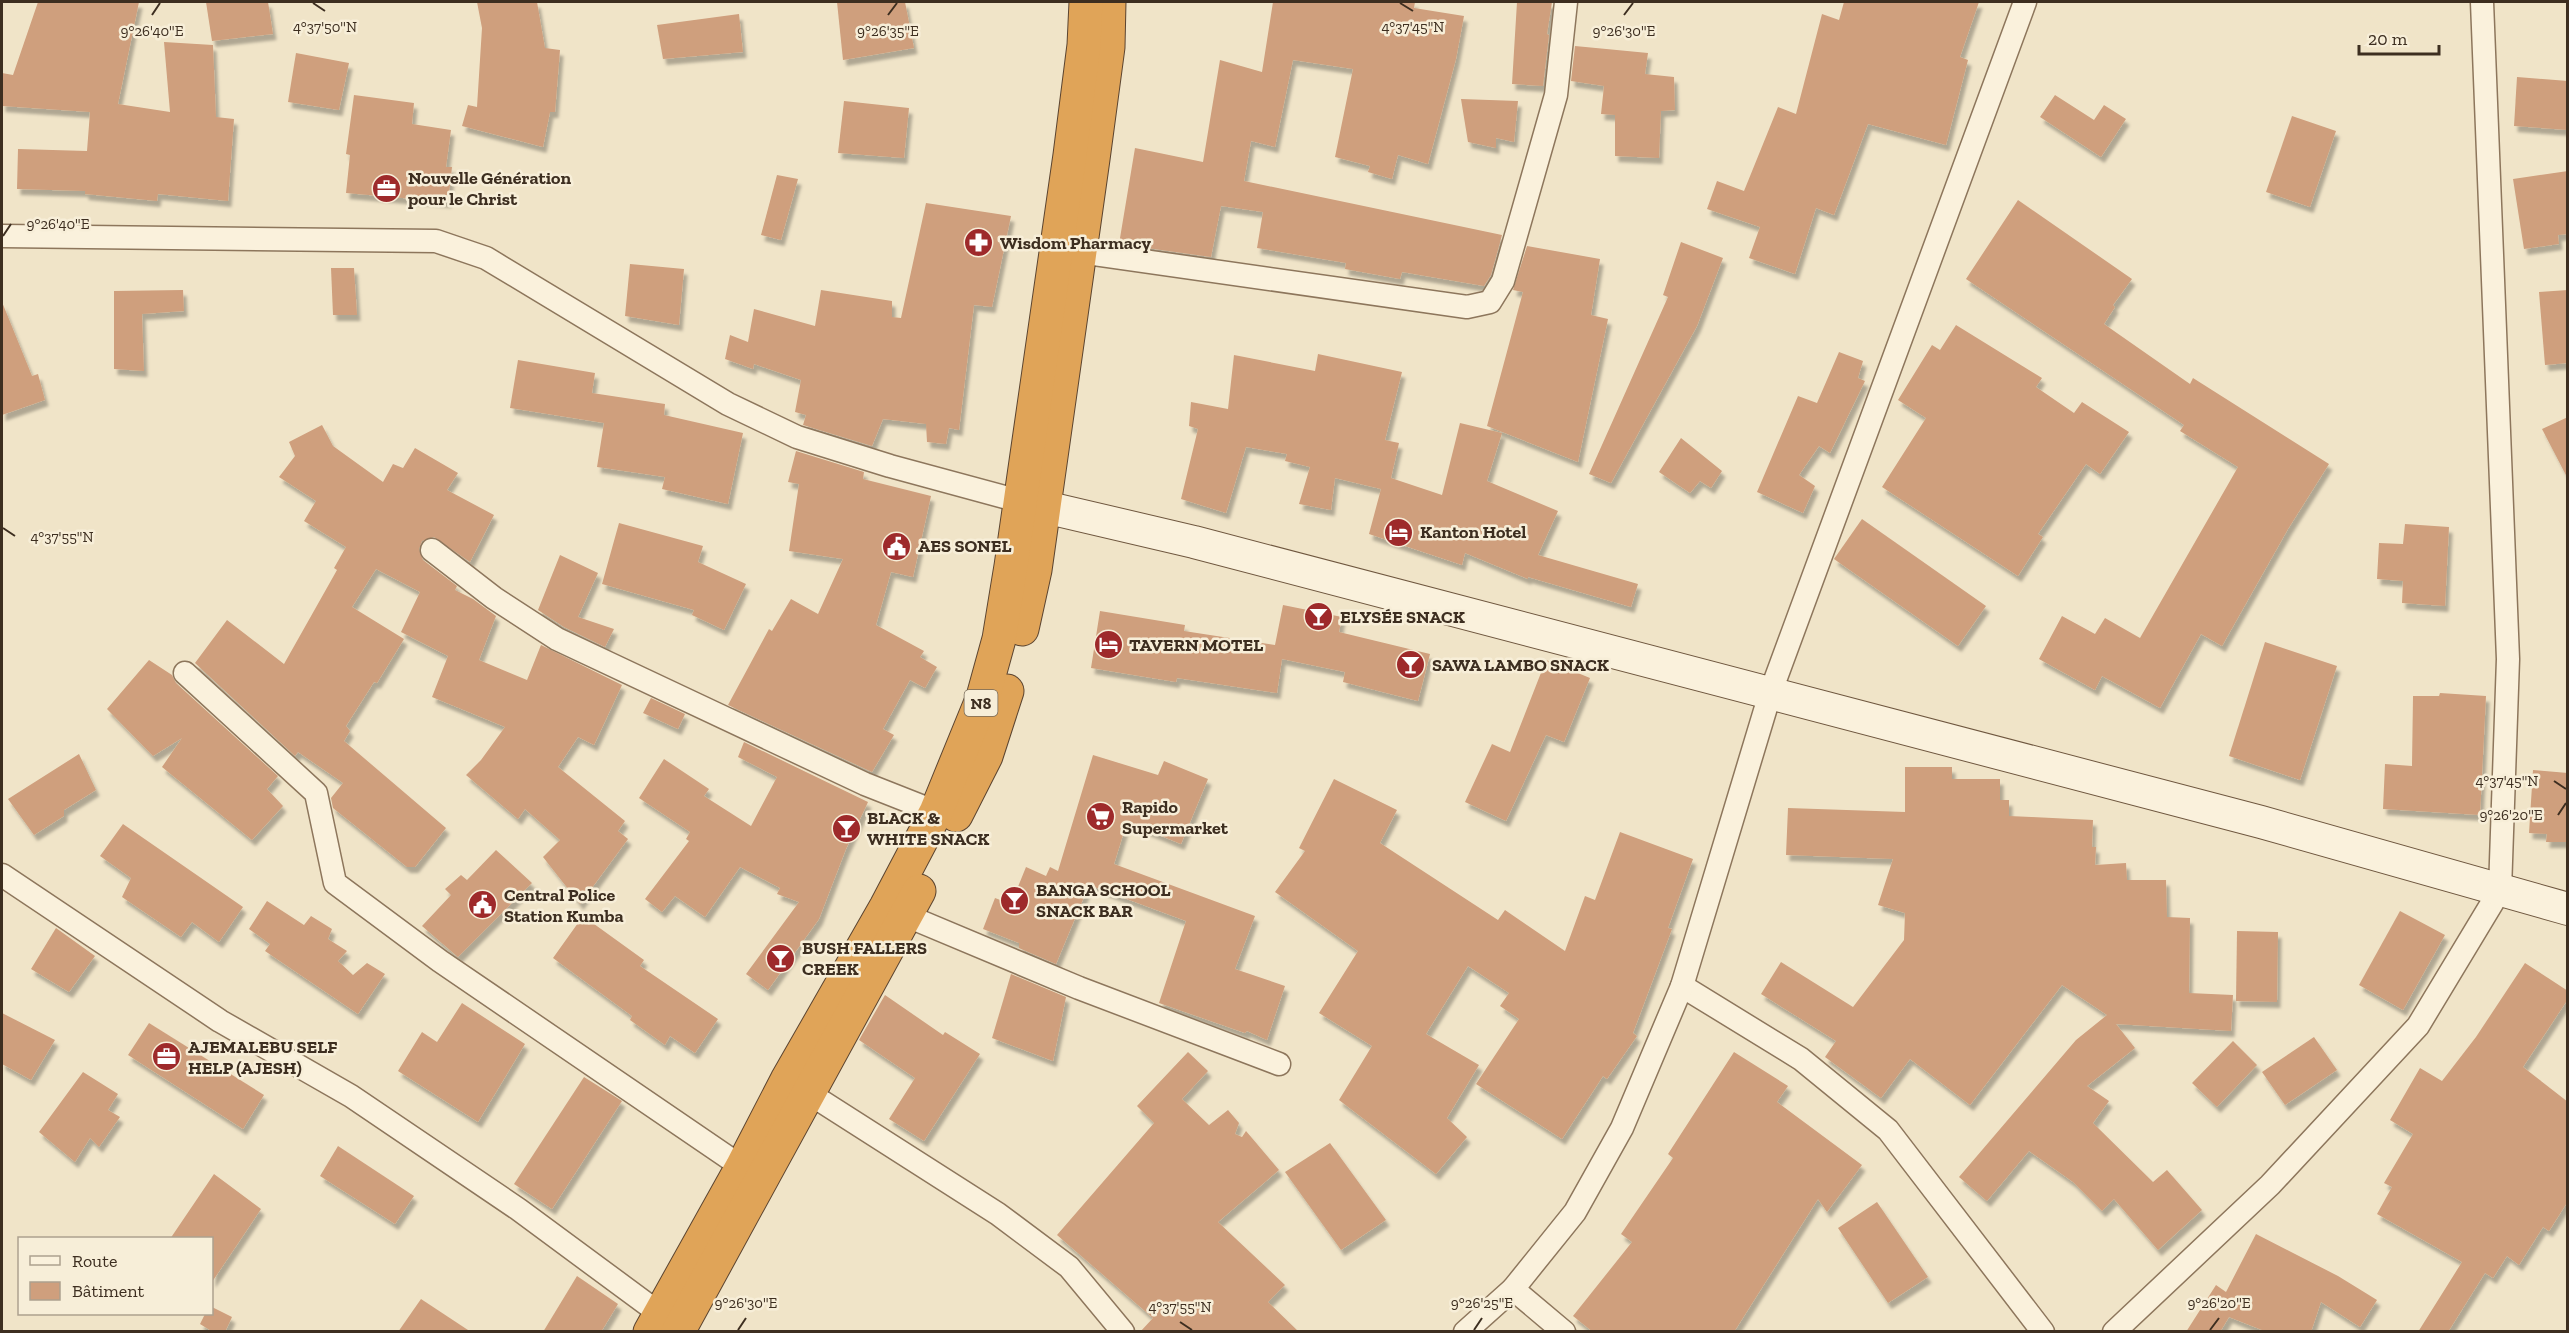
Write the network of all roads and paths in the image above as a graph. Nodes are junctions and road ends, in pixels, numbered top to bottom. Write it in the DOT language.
graph roads {
  1 [pos="1086,2"];
  2 [pos="1109,2"];
  3 [pos="1566,2"];
  4 [pos="2025,2"];
  5 [pos="2482,2"];
  6 [pos="2,236"];
  7 [pos="1080,252"];
  8 [pos="1032,504"];
  9 [pos="432,550"];
  10 [pos="185,673"];
  11 [pos="1770,694"];
  12 [pos="936,812"];
  13 [pos="2,875"];
  14 [pos="2500,890"];
  15 [pos="2568,909"];
  16 [pos="896,912"];
  17 [pos="1682,986"];
  18 [pos="1279,1064"];
  19 [pos="798,1086"];
  20 [pos="742,1167"];
  21 [pos="1513,1289"];
  22 [pos="667,1326"];
  23 [pos="1123,1332"];
  24 [pos="1465,1332"];
  25 [pos="1564,1332"];
  26 [pos="2043,1332"];
  27 [pos="2114,1332"];
  1 -- 8 [label="highway, N8"];
  2 -- 7 [label="highway, N8"];
  3 -- 7 [label="street"];
  4 -- 11 [label="street"];
  5 -- 14 [label="street"];
  6 -- 8 [label="street"];
  7 -- 8 [label="highway, N8"];
  8 -- 11 [label="street"];
  8 -- 12 [label="highway, N8"];
  8 -- 16 [label="highway, N8"];
  9 -- 12 [label="street"];
  10 -- 20 [label="street"];
  11 -- 14 [label="street"];
  11 -- 17 [label="street"];
  12 -- 16 [label="highway, N8"];
  13 -- 22 [label="street"];
  14 -- 15 [label="street"];
  14 -- 27 [label="street"];
  16 -- 18 [label="street"];
  16 -- 19 [label="highway, N8"];
  17 -- 21 [label="street"];
  17 -- 26 [label="street"];
  19 -- 20 [label="highway, N8"];
  19 -- 22 [label="highway, N8"];
  19 -- 23 [label="street"];
  20 -- 22 [label="highway, N8"];
  21 -- 24 [label="street"];
  21 -- 25 [label="street"];
}
